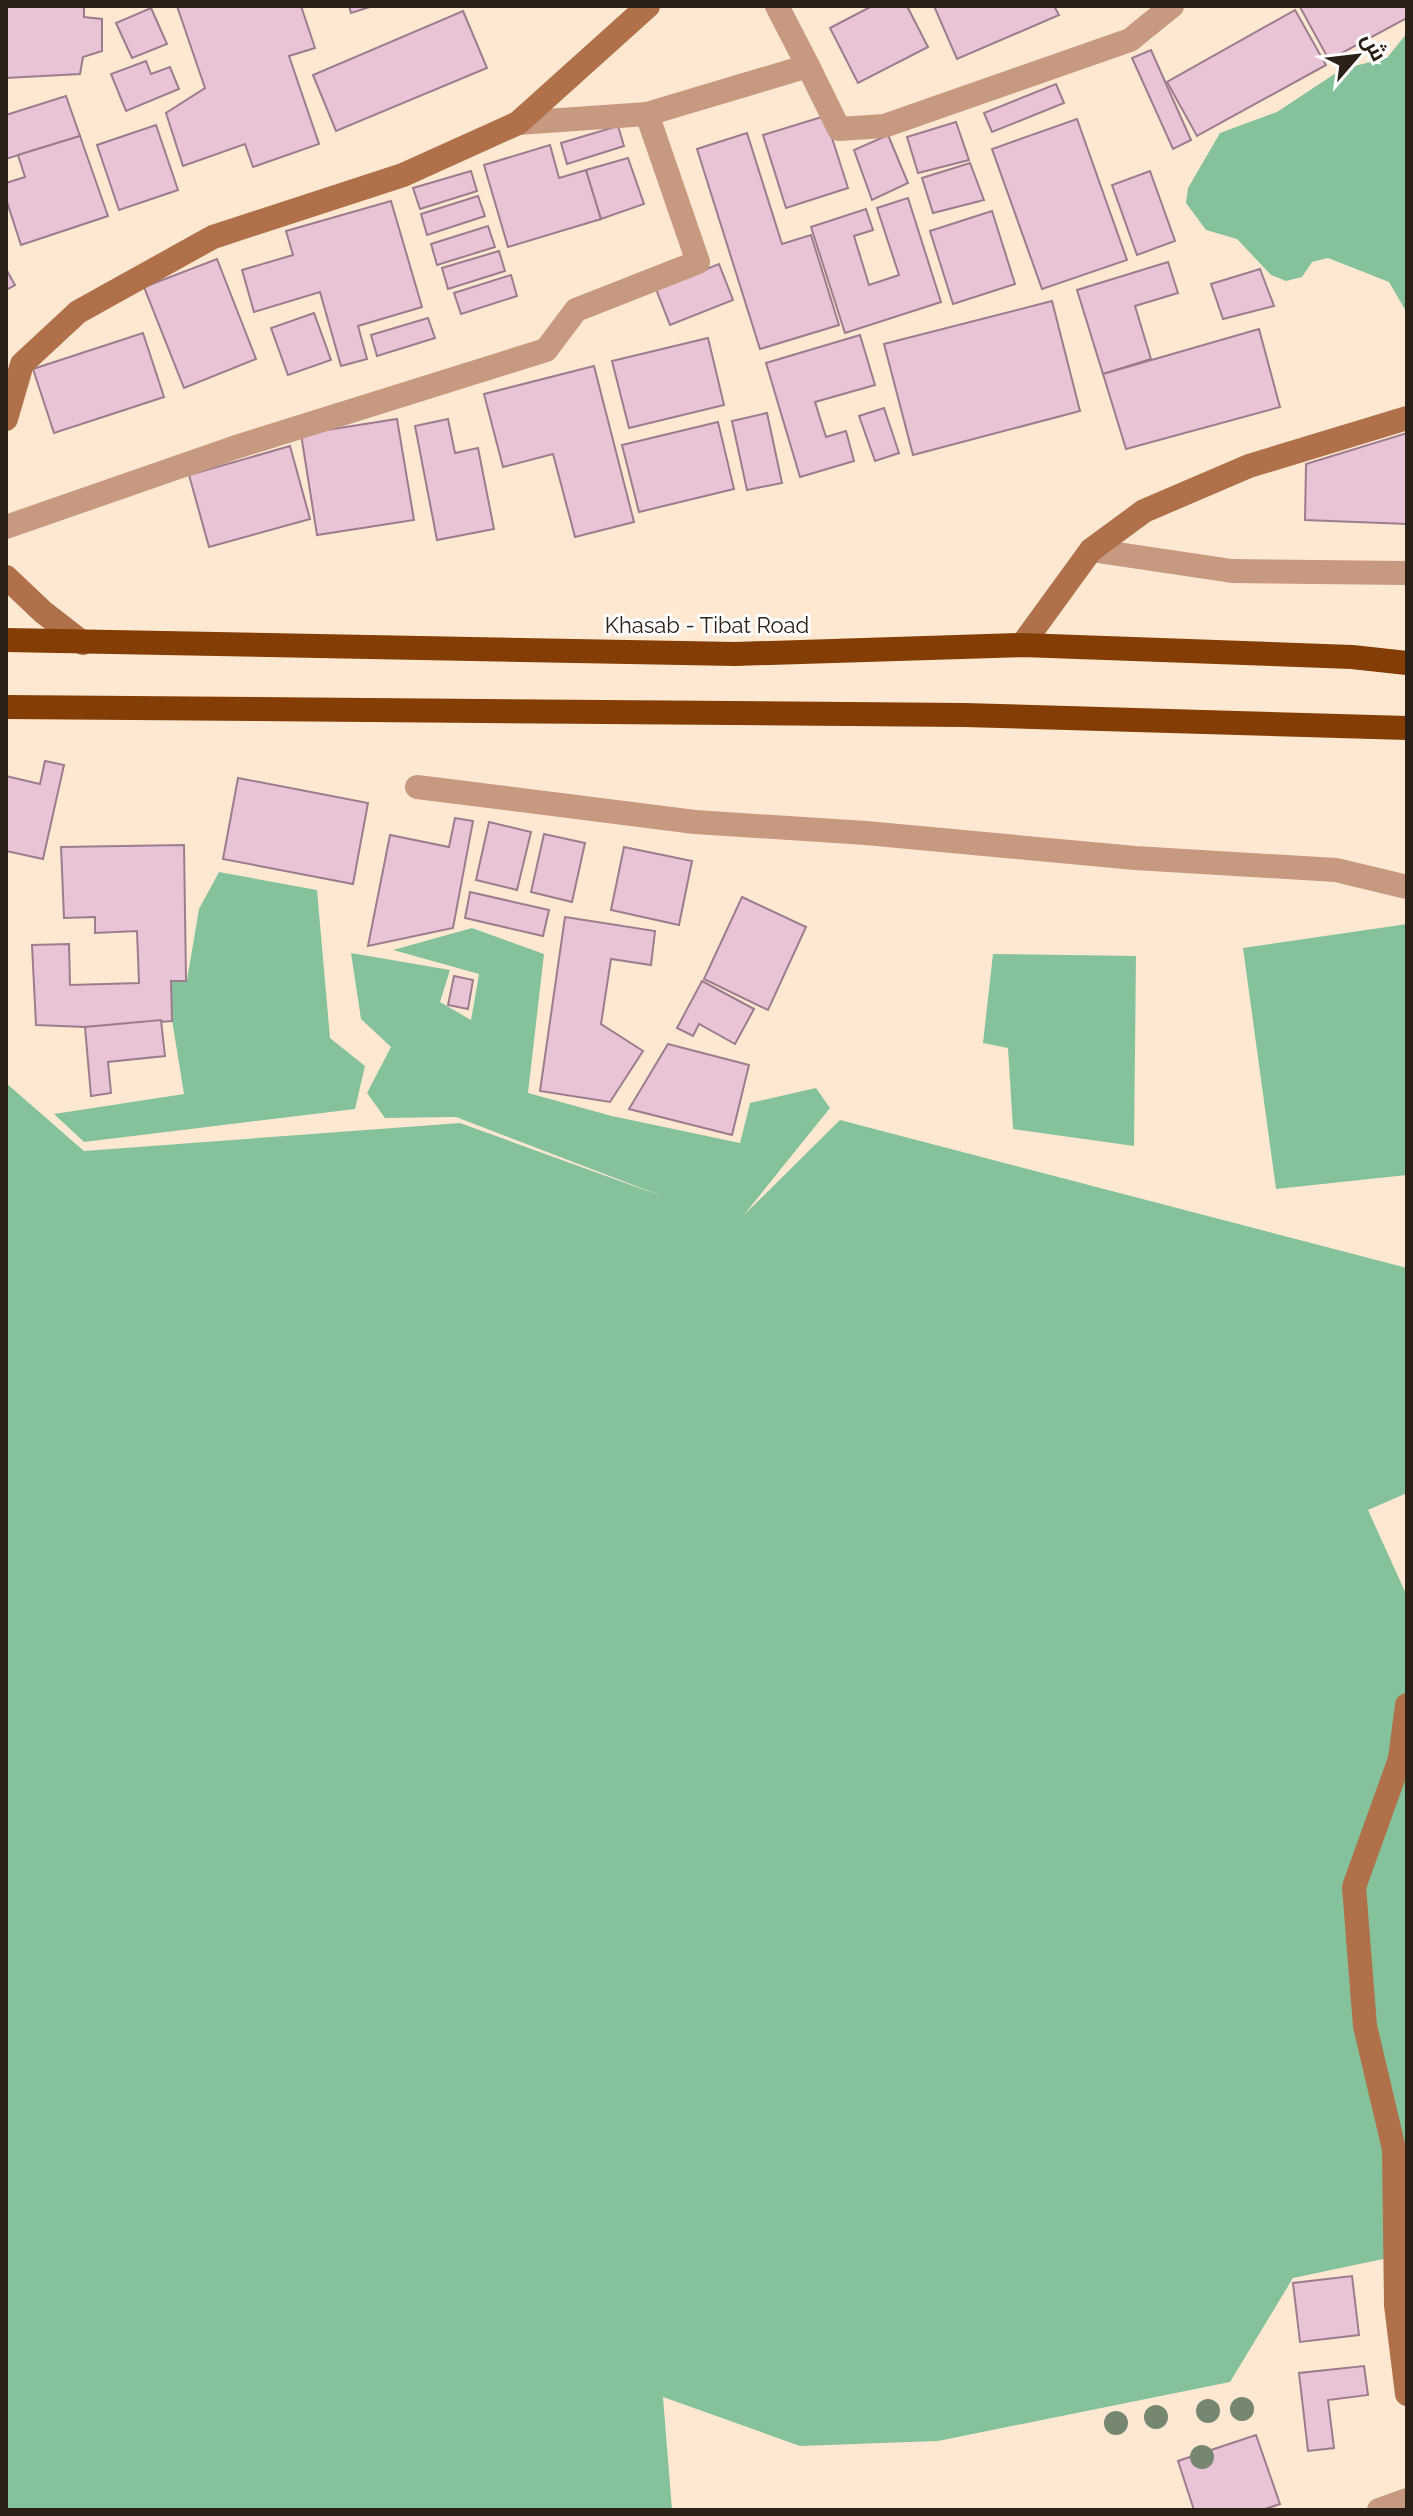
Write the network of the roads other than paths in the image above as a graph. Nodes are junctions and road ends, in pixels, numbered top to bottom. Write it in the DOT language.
graph roads {
  1 [pos="648,6"];
  2 [pos="777,6"];
  3 [pos="1172,6"];
  4 [pos="808,66"];
  5 [pos="647,114"];
  6 [pos="518,123"];
  7 [pos="1407,418"];
  8 [pos="6,419"];
  9 [pos="6,527"];
  10 [pos="1091,550"];
  11 [pos="1407,573"];
  12 [pos="6,577"];
  13 [pos="6,640"];
  14 [pos="83,643"];
  15 [pos="1022,645"];
  16 [pos="1407,663"];
  17 [pos="6,707"];
  18 [pos="1407,728"];
  19 [pos="417,787"];
  20 [pos="1407,887"];
  21 [pos="1407,1705"];
  22 [pos="1407,2394"];
  23 [pos="1407,2500"];
  24 [pos="1379,2510"];
  1 -- 6 [label="street"];
  2 -- 4 [label="street"];
  3 -- 4 [label="street"];
  4 -- 5 [label="street"];
  5 -- 6 [label="street"];
  5 -- 9 [label="street"];
  6 -- 8 [label="street"];
  7 -- 10 [label="street"];
  10 -- 11 [label="street"];
  10 -- 15 [label="street"];
  12 -- 14 [label="street"];
  13 -- 14 [label="highway, Khasab - Tibat Road"];
  14 -- 15 [label="highway, Khasab - Tibat Road"];
  15 -- 16 [label="highway, Khasab - Tibat Road"];
  17 -- 18 [label="highway"];
  19 -- 20 [label="street"];
  21 -- 22 [label="street"];
  23 -- 24 [label="street"];
}
